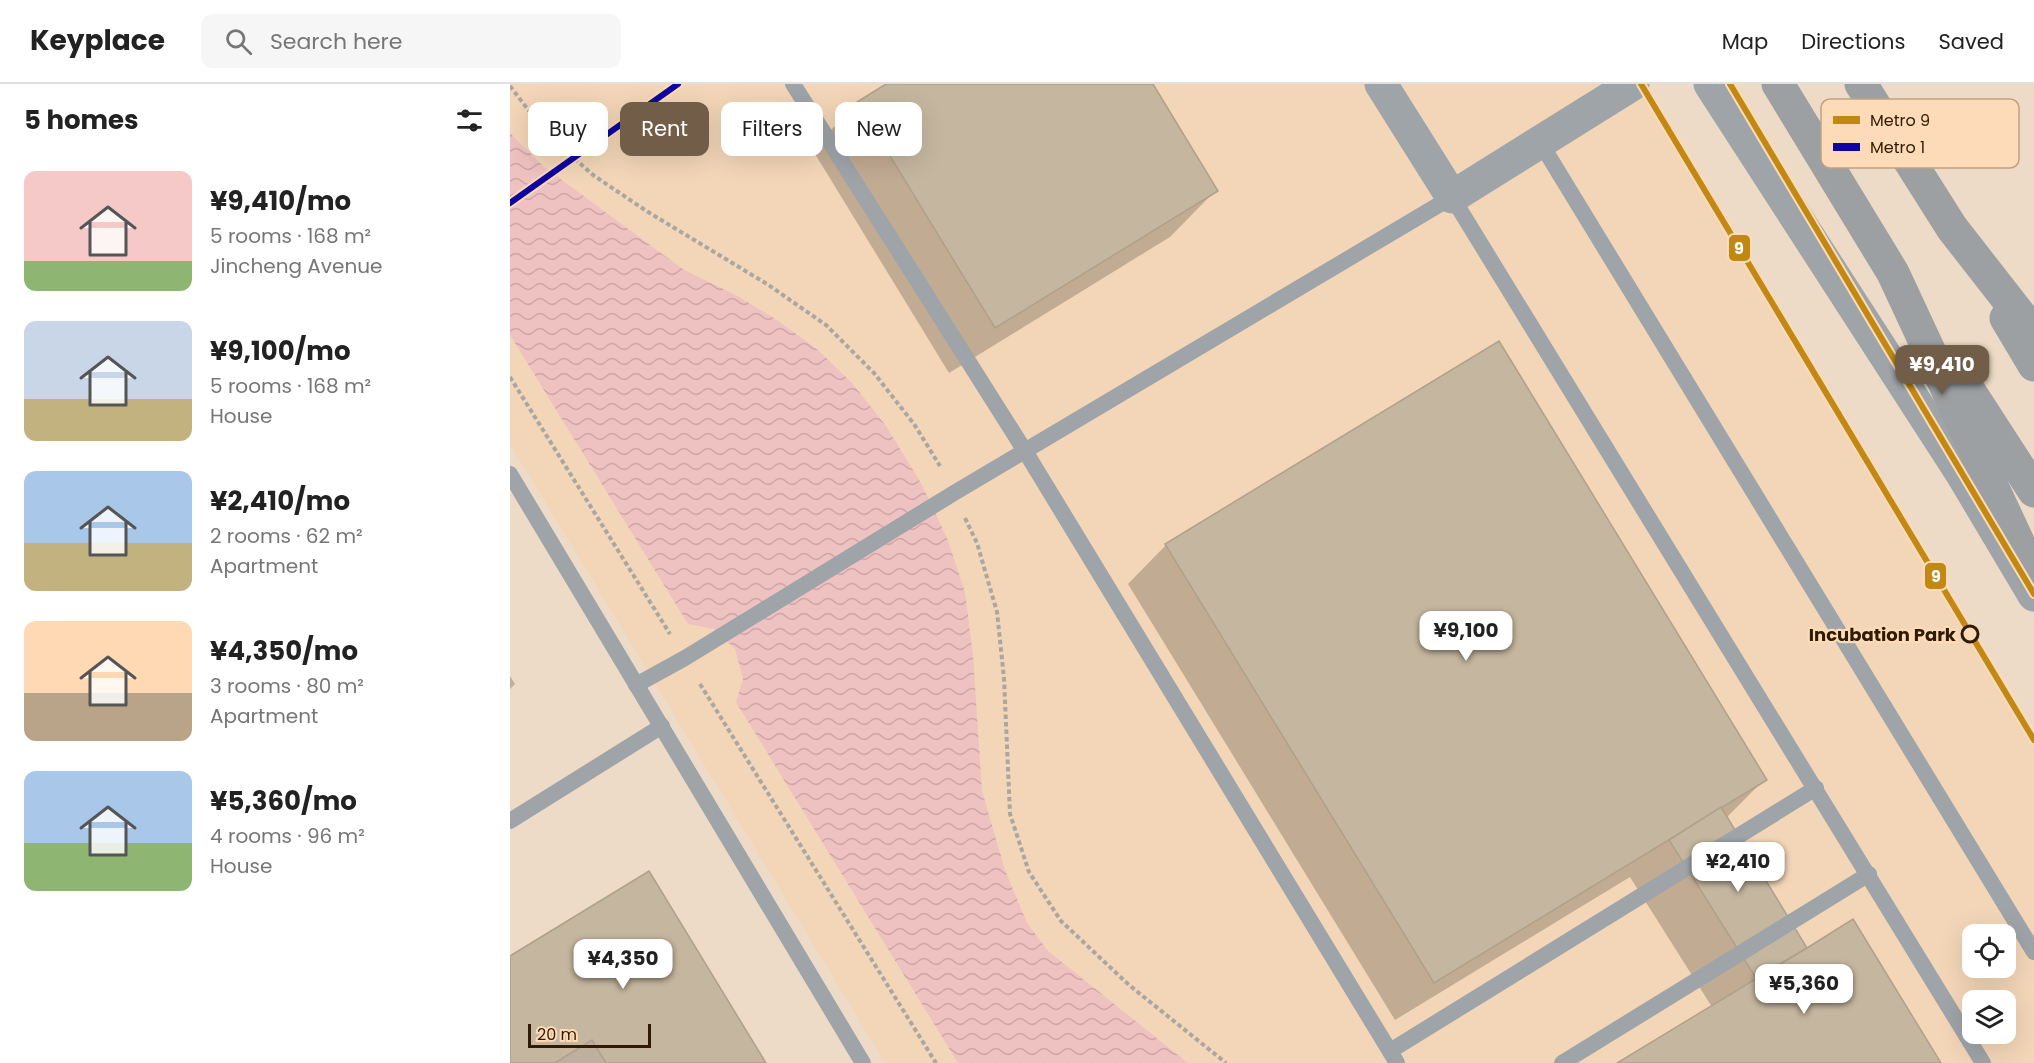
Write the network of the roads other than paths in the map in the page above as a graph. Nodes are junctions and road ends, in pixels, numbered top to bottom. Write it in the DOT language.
graph roads {
  1 [pos="793,84"];
  2 [pos="1381,84"];
  3 [pos="1633,84"];
  4 [pos="1710,84"];
  5 [pos="1778,84"];
  6 [pos="1861,84"];
  7 [pos="1870,99"];
  8 [pos="1540,142"];
  9 [pos="1821,155"];
  10 [pos="1829,168"];
  11 [pos="1914,168"];
  12 [pos="1452,197"];
  13 [pos="1952,228"];
  14 [pos="1893,273"];
  15 [pos="2034,333"];
  16 [pos="2034,365"];
  17 [pos="1025,451"];
  18 [pos="510,474"];
  19 [pos="2034,490"];
  20 [pos="2034,576"];
  21 [pos="2034,595"];
  22 [pos="636,685"];
  23 [pos="662,726"];
  24 [pos="1816,788"];
  25 [pos="510,820"];
  26 [pos="1869,874"];
  27 [pos="2034,952"];
  28 [pos="1394,1057"];
  29 [pos="863,1063"];
  30 [pos="1562,1063"];
  31 [pos="1983,1063"];
  1 -- 17 [label="lane"];
  2 -- 12 [label="street"];
  3 -- 8 [label="street"];
  4 -- 21 [label="street"];
  5 -- 9 [label="main road"];
  6 -- 7 [label="main road"];
  8 -- 12 [label="street"];
  8 -- 27 [label="lane"];
  10 -- 14 [label="main road"];
  11 -- 13 [label="main road"];
  12 -- 17 [label="lane"];
  12 -- 24 [label="lane"];
  13 -- 15 [label="main road"];
  13 -- 16 [label="main road"];
  14 -- 19 [label="main road"];
  14 -- 20 [label="main road"];
  17 -- 22 [label="lane"];
  17 -- 28 [label="lane"];
  18 -- 22 [label="lane"];
  22 -- 23 [label="lane"];
  23 -- 25 [label="lane"];
  23 -- 29 [label="lane"];
  24 -- 26 [label="lane"];
  24 -- 28 [label="lane"];
  26 -- 30 [label="lane"];
  26 -- 31 [label="lane"];
}
